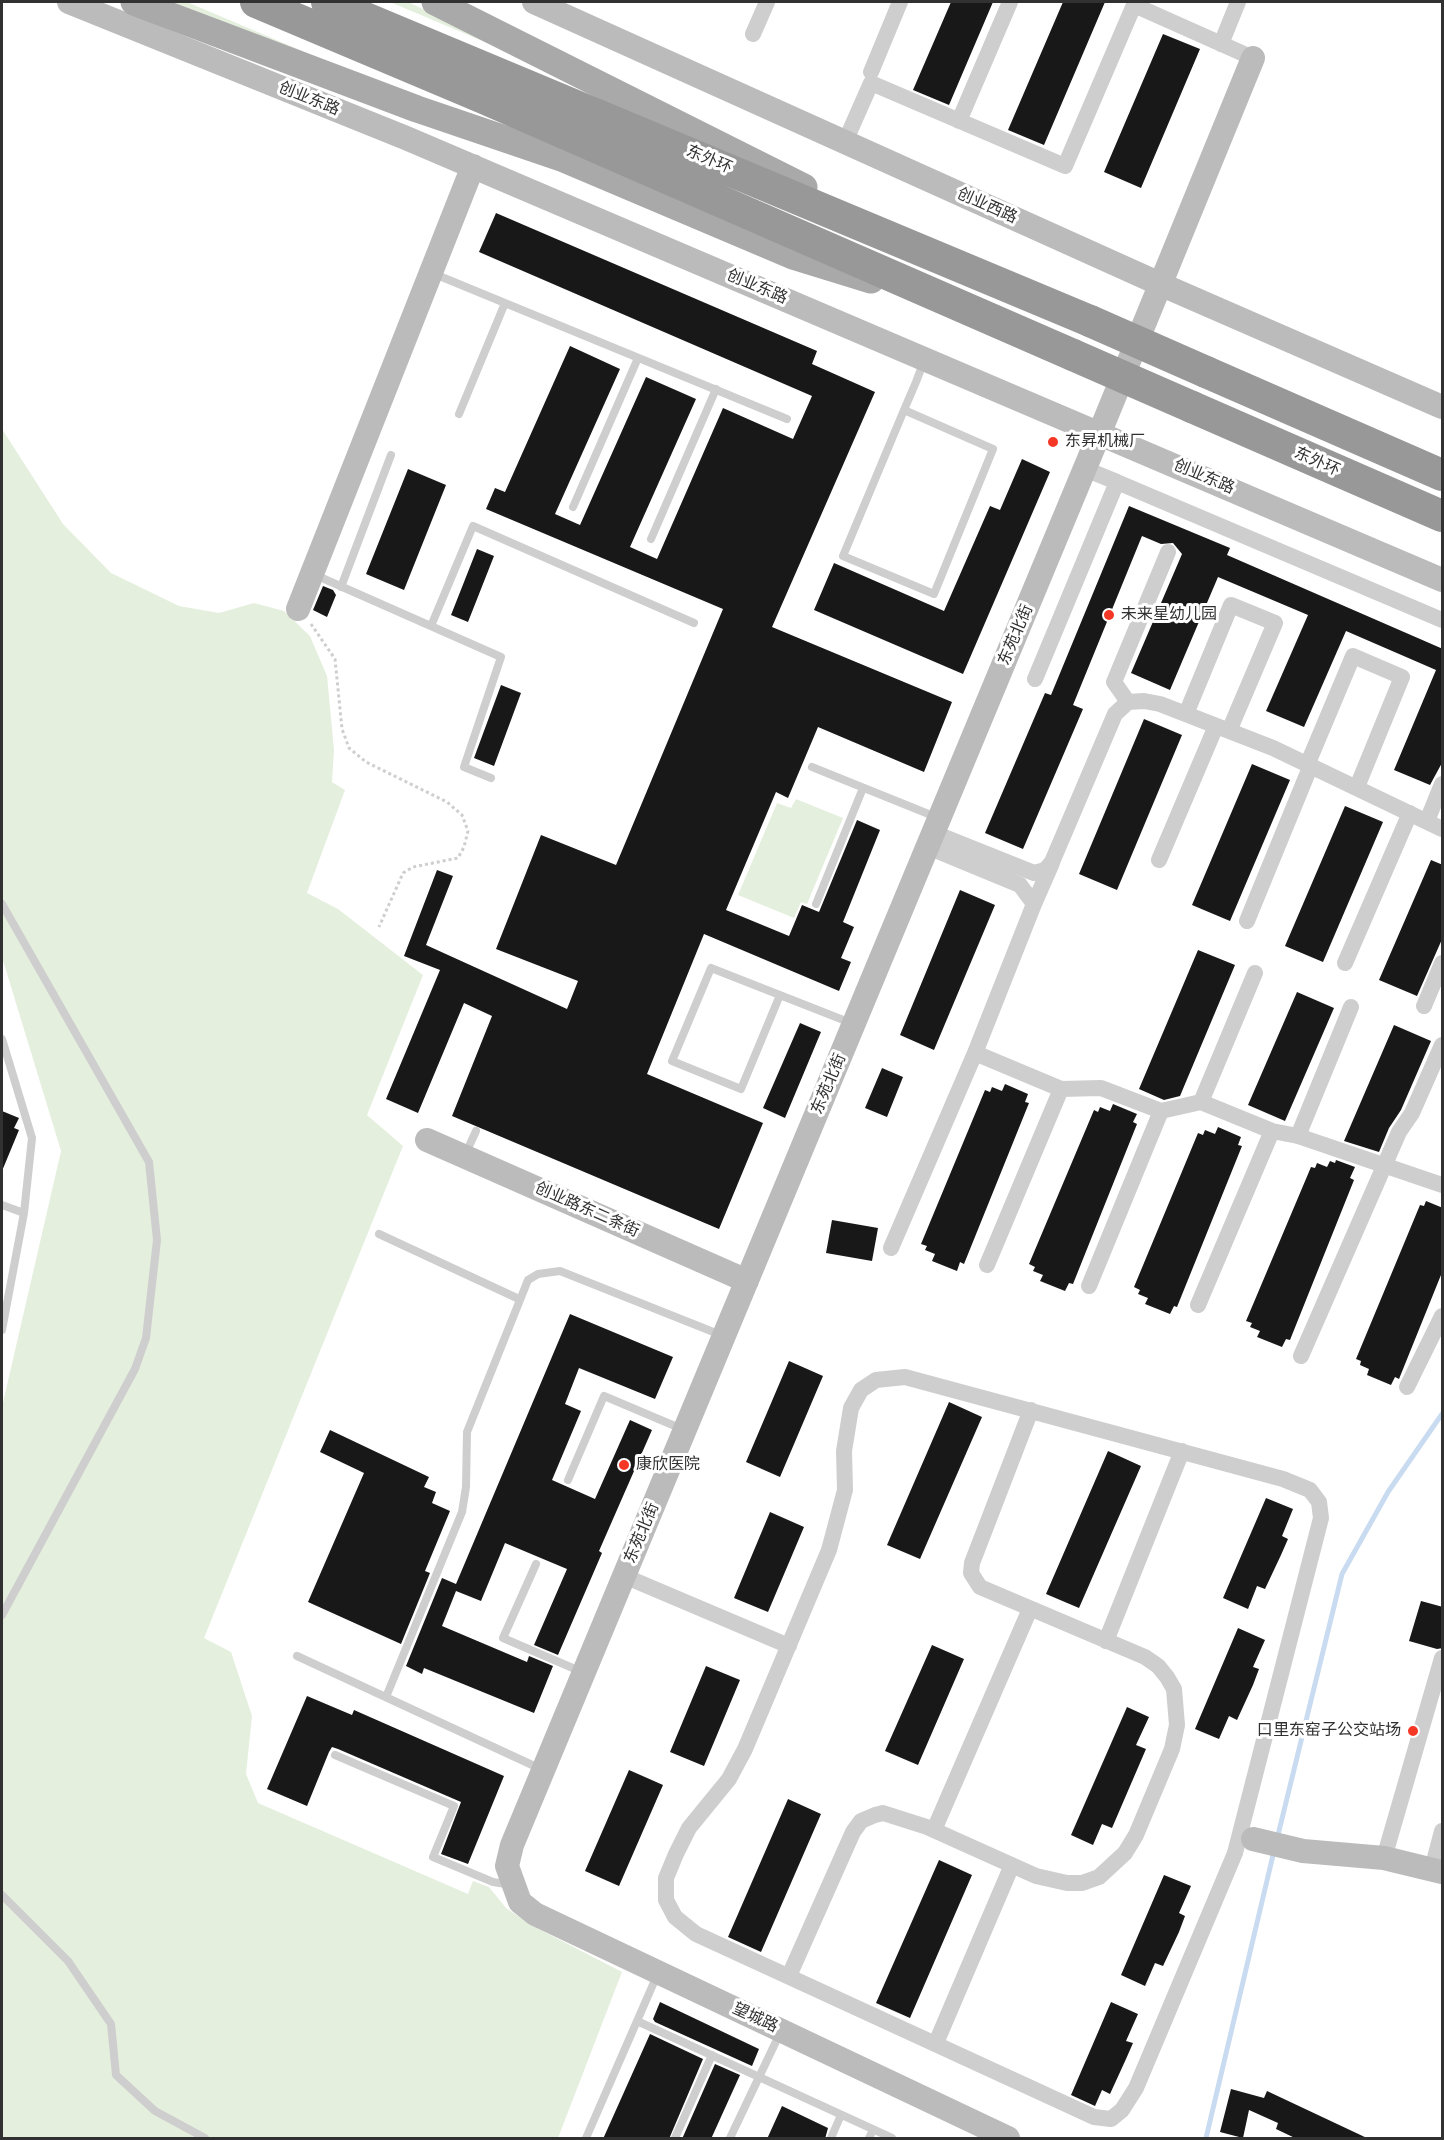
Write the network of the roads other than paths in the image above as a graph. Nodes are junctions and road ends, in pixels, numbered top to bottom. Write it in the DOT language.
graph roads {
  1 [pos="69,2"];
  2 [pos="134,2"];
  3 [pos="256,2"];
  4 [pos="327,2"];
  5 [pos="435,2"];
  6 [pos="534,2"];
  7 [pos="767,2"];
  8 [pos="900,2"];
  9 [pos="1010,2"];
  10 [pos="1238,2"];
  11 [pos="1134,3"];
  12 [pos="753,34"];
  13 [pos="1221,44"];
  14 [pos="1253,58"];
  15 [pos="870,72"];
  16 [pos="959,121"];
  17 [pos="845,142"];
  18 [pos="473,166"];
  19 [pos="431,273"];
  20 [pos="980,274"];
  21 [pos="1160,284"];
  22 [pos="506,303"];
  23 [pos="966,309"];
  24 [pos="638,358"];
  25 [pos="926,358"];
  26 [pos="716,389"];
  27 [pos="1443,407"];
  28 [pos="904,410"];
  29 [pos="459,414"];
  30 [pos="787,419"];
  31 [pos="1100,432"];
  32 [pos="391,455"];
  33 [pos="1085,469"];
  34 [pos="1443,475"];
  35 [pos="1117,482"];
  36 [pos="573,507"];
  37 [pos="1443,516"];
  38 [pos="651,539"];
  39 [pos="1168,552"];
  40 [pos="312,574"];
  41 [pos="1443,580"];
  42 [pos="341,586"];
  43 [pos="298,609"];
  44 [pos="1443,620"];
  45 [pos="694,623"];
  46 [pos="431,626"];
  47 [pos="1035,679"];
  48 [pos="1128,702"];
  49 [pos="1186,714"];
  50 [pos="1223,729"];
  51 [pos="1310,764"];
  52 [pos="812,767"];
  53 [pos="491,778"];
  54 [pos="1443,784"];
  55 [pos="1357,787"];
  56 [pos="863,788"];
  57 [pos="1410,813"];
  58 [pos="1427,821"];
  59 [pos="1443,829"];
  60 [pos="934,833"];
  61 [pos="1159,860"];
  62 [pos="1053,862"];
  63 [pos="2,904"];
  64 [pos="816,904"];
  65 [pos="1034,904"];
  66 [pos="1247,921"];
  67 [pos="1345,963"];
  68 [pos="1443,963"];
  69 [pos="1255,973"];
  70 [pos="780,995"];
  71 [pos="1424,1006"];
  72 [pos="1351,1007"];
  73 [pos="854,1024"];
  74 [pos="2,1039"];
  75 [pos="1442,1045"];
  76 [pos="975,1053"];
  77 [pos="1061,1089"];
  78 [pos="1201,1102"];
  79 [pos="1161,1112"];
  80 [pos="476,1131"];
  81 [pos="1272,1131"];
  82 [pos="1298,1136"];
  83 [pos="428,1140"];
  84 [pos="465,1156"];
  85 [pos="1385,1165"];
  86 [pos="1443,1185"];
  87 [pos="2,1205"];
  88 [pos="24,1213"];
  89 [pos="379,1234"];
  90 [pos="891,1248"];
  91 [pos="987,1264"];
  92 [pos="747,1281"];
  93 [pos="1089,1286"];
  94 [pos="519,1299"];
  95 [pos="1198,1305"];
  96 [pos="1443,1316"];
  97 [pos="2,1330"];
  98 [pos="724,1336"];
  99 [pos="1301,1356"];
  100 [pos="1407,1388"];
  101 [pos="1030,1410"];
  102 [pos="685,1430"];
  103 [pos="1182,1451"];
  104 [pos="568,1480"];
  105 [pos="536,1564"];
  106 [pos="624,1576"];
  107 [pos="1030,1609"];
  108 [pos="2,1616"];
  109 [pos="1106,1641"];
  110 [pos="789,1646"];
  111 [pos="297,1656"];
  112 [pos="1443,1658"];
  113 [pos="584,1672"];
  114 [pos="386,1697"];
  115 [pos="335,1755"];
  116 [pos="543,1770"];
  117 [pos="934,1830"];
  118 [pos="1443,1831"];
  119 [pos="1246,1838"];
  120 [pos="1384,1858"];
  121 [pos="1012,1865"];
  122 [pos="1437,1870"];
  123 [pos="512,1885"];
  124 [pos="2,1895"];
  125 [pos="658,1972"];
  126 [pos="789,1976"];
  127 [pos="637,2021"];
  128 [pos="781,2031"];
  129 [pos="936,2043"];
  130 [pos="712,2055"];
  131 [pos="758,2077"];
  132 [pos="841,2115"];
  133 [pos="873,2130"];
  134 [pos="205,2139"];
  135 [pos="586,2139"];
  136 [pos="675,2139"];
  137 [pos="730,2139"];
  138 [pos="831,2139"];
  139 [pos="869,2139"];
  140 [pos="892,2139"];
  141 [pos="1008,2139"];
  1 -- 18 [label="street, 创业东路"];
  2 -- 23 [label="main road"];
  3 -- 23 [label="highway, 东外环"];
  4 -- 20 [label="highway, 东外环"];
  5 -- 20 [label="main road"];
  6 -- 17 [label="street, 创业西路"];
  7 -- 12 [label="street"];
  8 -- 15 [label="street"];
  9 -- 16 [label="street"];
  10 -- 13 [label="street"];
  11 -- 13 [label="street"];
  11 -- 16 [label="street"];
  13 -- 14 [label="street"];
  14 -- 21 [label="street, 东苑北街"];
  16 -- 17 [label="street"];
  17 -- 21 [label="street, 创业西路"];
  18 -- 19 [label="street"];
  18 -- 25 [label="street, 创业东路"];
  19 -- 22 [label="lane"];
  19 -- 40 [label="street"];
  20 -- 34 [label="highway, 东外环, bridge"];
  21 -- 27 [label="street, 创业西路"];
  21 -- 31 [label="street, 东苑北街"];
  22 -- 24 [label="lane"];
  22 -- 29 [label="lane"];
  23 -- 37 [label="highway, 东外环, bridge"];
  24 -- 26 [label="lane"];
  24 -- 36 [label="lane"];
  25 -- 28 [label="lane"];
  25 -- 31 [label="street, 创业东路"];
  26 -- 30 [label="lane"];
  26 -- 38 [label="lane"];
  28 -- 28 [label="lane"];
  31 -- 33 [label="street, 东苑北街"];
  31 -- 41 [label="street, 创业东路"];
  32 -- 42 [label="lane"];
  33 -- 35 [label="street"];
  33 -- 60 [label="street, 东苑北街"];
  35 -- 44 [label="street"];
  35 -- 47 [label="street"];
  39 -- 48 [label="street"];
  40 -- 42 [label="lane"];
  40 -- 43 [label="street"];
  42 -- 46 [label="lane"];
  45 -- 46 [label="lane"];
  46 -- 53 [label="lane"];
  48 -- 49 [label="street"];
  48 -- 62 [label="street"];
  49 -- 50 [label="street"];
  49 -- 50 [label="street"];
  50 -- 51 [label="street"];
  50 -- 61 [label="street"];
  51 -- 55 [label="street"];
  51 -- 55 [label="street"];
  51 -- 66 [label="street"];
  52 -- 56 [label="lane"];
  54 -- 58 [label="street"];
  55 -- 57 [label="street"];
  56 -- 60 [label="lane"];
  56 -- 64 [label="lane"];
  57 -- 58 [label="street"];
  57 -- 67 [label="street"];
  58 -- 59 [label="street"];
  60 -- 62 [label="street"];
  60 -- 65 [label="street"];
  60 -- 73 [label="street, 东苑北街"];
  62 -- 65 [label="street"];
  63 -- 108 [label="lane"];
  65 -- 76 [label="street"];
  68 -- 71 [label="street"];
  69 -- 78 [label="street"];
  70 -- 70 [label="lane"];
  70 -- 73 [label="lane"];
  72 -- 82 [label="street"];
  73 -- 92 [label="street, 东苑北街"];
  74 -- 88 [label="lane"];
  75 -- 85 [label="street"];
  76 -- 77 [label="street"];
  76 -- 90 [label="street"];
  77 -- 79 [label="street"];
  77 -- 91 [label="street"];
  78 -- 79 [label="street"];
  78 -- 81 [label="street"];
  79 -- 93 [label="street"];
  80 -- 84 [label="lane"];
  81 -- 82 [label="street"];
  81 -- 95 [label="street"];
  82 -- 85 [label="street"];
  83 -- 84 [label="street, 创业路东二条街"];
  84 -- 92 [label="street, 创业路东二条街"];
  85 -- 86 [label="street"];
  85 -- 99 [label="street"];
  87 -- 88 [label="lane"];
  88 -- 97 [label="lane"];
  89 -- 94 [label="lane"];
  92 -- 98 [label="street, 东苑北街"];
  94 -- 98 [label="lane"];
  94 -- 114 [label="lane"];
  96 -- 100 [label="street"];
  98 -- 102 [label="street, 东苑北街"];
  101 -- 103 [label="street"];
  101 -- 107 [label="street"];
  101 -- 110 [label="street"];
  102 -- 104 [label="lane"];
  102 -- 106 [label="street, 东苑北街"];
  103 -- 109 [label="street"];
  103 -- 119 [label="street"];
  105 -- 113 [label="lane"];
  106 -- 110 [label="street"];
  106 -- 113 [label="street, 东苑北街"];
  107 -- 109 [label="street"];
  107 -- 117 [label="street"];
  109 -- 121 [label="street"];
  110 -- 126 [label="street"];
  111 -- 114 [label="lane"];
  112 -- 120 [label="street"];
  113 -- 116 [label="street, 东苑北街"];
  114 -- 116 [label="lane"];
  115 -- 123 [label="lane"];
  116 -- 123 [label="street, 东苑北街"];
  117 -- 121 [label="street"];
  117 -- 126 [label="street"];
  118 -- 122 [label="street"];
  119 -- 120 [label="street"];
  119 -- 129 [label="street"];
  120 -- 122 [label="street"];
  121 -- 129 [label="street"];
  123 -- 125 [label="street, 望城路"];
  124 -- 134 [label="lane"];
  125 -- 127 [label="lane"];
  125 -- 128 [label="street, 望城路"];
  126 -- 129 [label="street"];
  127 -- 130 [label="lane"];
  127 -- 135 [label="lane"];
  128 -- 131 [label="lane"];
  128 -- 141 [label="street, 望城路"];
  130 -- 131 [label="lane"];
  130 -- 136 [label="lane"];
  131 -- 132 [label="lane"];
  131 -- 137 [label="lane"];
  132 -- 133 [label="lane"];
  132 -- 138 [label="lane"];
  133 -- 139 [label="lane"];
  133 -- 140 [label="lane"];
}
